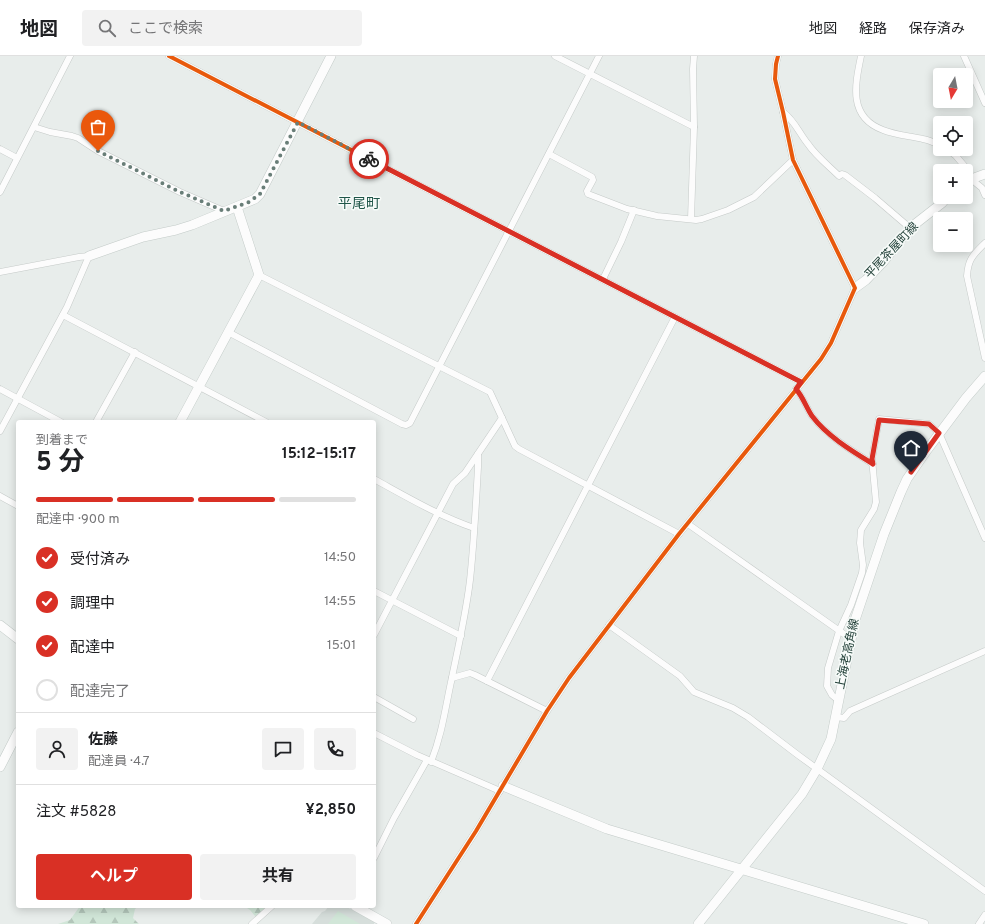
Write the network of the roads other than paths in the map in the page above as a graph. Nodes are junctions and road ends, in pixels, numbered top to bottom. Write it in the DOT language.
graph roads {
  1 [pos="70,56"];
  2 [pos="169,56"];
  3 [pos="331,56"];
  4 [pos="555,56"];
  5 [pos="599,56"];
  6 [pos="694,56"];
  7 [pos="778,56"];
  8 [pos="861,56"];
  9 [pos="964,56"];
  10 [pos="590,74"];
  11 [pos="985,103"];
  12 [pos="783,112"];
  13 [pos="298,122"];
  14 [pos="34,127"];
  15 [pos="694,127"];
  16 [pos="933,142"];
  17 [pos="0,149"];
  18 [pos="549,154"];
  19 [pos="956,156"];
  20 [pos="16,158"];
  21 [pos="793,160"];
  22 [pos="963,164"];
  23 [pos="985,174"];
  24 [pos="973,178"];
  25 [pos="973,183"];
  26 [pos="0,192"];
  27 [pos="985,195"];
  28 [pos="941,204"];
  29 [pos="236,207"];
  30 [pos="634,210"];
  31 [pos="224,211"];
  32 [pos="691,219"];
  33 [pos="910,228"];
  34 [pos="509,231"];
  35 [pos="985,243"];
  36 [pos="89,256"];
  37 [pos="0,272"];
  38 [pos="259,275"];
  39 [pos="603,279"];
  40 [pos="855,288"];
  41 [pos="63,315"];
  42 [pos="675,317"];
  43 [pos="228,332"];
  44 [pos="135,352"];
  45 [pos="985,358"];
  46 [pos="439,366"];
  47 [pos="985,376"];
  48 [pos="801,382"];
  49 [pos="199,386"];
  50 [pos="0,389"];
  51 [pos="796,389"];
  52 [pos="18,399"];
  53 [pos="502,418"];
  54 [pos="57,420"];
  55 [pos="97,420"];
  56 [pos="181,420"];
  57 [pos="262,420"];
  58 [pos="0,431"];
  59 [pos="939,433"];
  60 [pos="478,454"];
  61 [pos="873,464"];
  62 [pos="376,480"];
  63 [pos="588,486"];
  64 [pos="0,496"];
  65 [pos="16,505"];
  66 [pos="437,513"];
  67 [pos="688,524"];
  68 [pos="474,528"];
  69 [pos="679,534"];
  70 [pos="985,538"];
  71 [pos="376,592"];
  72 [pos="392,601"];
  73 [pos="0,625"];
  74 [pos="609,625"];
  75 [pos="376,631"];
  76 [pos="838,631"];
  77 [pos="461,636"];
  78 [pos="16,638"];
  79 [pos="850,639"];
  80 [pos="985,651"];
  81 [pos="452,678"];
  82 [pos="487,681"];
  83 [pos="376,698"];
  84 [pos="838,700"];
  85 [pos="547,711"];
  86 [pos="836,717"];
  87 [pos="413,719"];
  88 [pos="376,734"];
  89 [pos="16,736"];
  90 [pos="429,761"];
  91 [pos="0,767"];
  92 [pos="817,769"];
  93 [pos="502,788"];
  94 [pos="376,854"];
  95 [pos="742,870"];
  96 [pos="985,891"];
  97 [pos="270,908"];
  98 [pos="359,908"];
  99 [pos="985,915"];
  100 [pos="252,924"];
  101 [pos="387,924"];
  102 [pos="416,924"];
  103 [pos="698,924"];
  104 [pos="924,924"];
  105 [pos="979,924"];
  1 -- 14 [label="street"];
  2 -- 13 [label="street"];
  3 -- 13 [label="street"];
  4 -- 10 [label="street"];
  5 -- 10 [label="street"];
  6 -- 15 [label="street"];
  7 -- 12 [label="street"];
  8 -- 16 [label="street"];
  9 -- 11 [label="street"];
  10 -- 15 [label="street"];
  10 -- 18 [label="street"];
  12 -- 21 [label="street"];
  12 -- 33 [label="street"];
  13 -- 29 [label="street"];
  13 -- 34 [label="street"];
  14 -- 20 [label="street"];
  14 -- 31 [label="street"];
  15 -- 32 [label="street"];
  17 -- 20 [label="street"];
  18 -- 30 [label="street"];
  18 -- 34 [label="street"];
  19 -- 22 [label="street"];
  20 -- 26 [label="street"];
  21 -- 32 [label="street"];
  21 -- 40 [label="street"];
  23 -- 24 [label="street"];
  25 -- 27 [label="street"];
  28 -- 33 [label="street, 平尾茶屋町線"];
  29 -- 31 [label="street"];
  29 -- 38 [label="street"];
  30 -- 32 [label="street"];
  30 -- 39 [label="street"];
  31 -- 36 [label="street"];
  33 -- 40 [label="street, 平尾茶屋町線"];
  34 -- 39 [label="street"];
  34 -- 46 [label="street"];
  35 -- 45 [label="street"];
  36 -- 37 [label="street"];
  36 -- 41 [label="street"];
  38 -- 43 [label="street"];
  38 -- 46 [label="street"];
  39 -- 42 [label="street"];
  40 -- 48 [label="street"];
  41 -- 44 [label="street"];
  41 -- 52 [label="street"];
  42 -- 48 [label="street"];
  42 -- 63 [label="street"];
  43 -- 46 [label="street"];
  43 -- 49 [label="street"];
  44 -- 49 [label="street"];
  44 -- 55 [label="street"];
  46 -- 53 [label="street"];
  47 -- 59 [label="street, 上海老高角線"];
  48 -- 51 [label="street"];
  49 -- 56 [label="street"];
  49 -- 57 [label="street"];
  50 -- 52 [label="street"];
  51 -- 61 [label="street"];
  51 -- 67 [label="street"];
  52 -- 54 [label="street"];
  52 -- 58 [label="street"];
  53 -- 60 [label="street"];
  53 -- 63 [label="street"];
  59 -- 61 [label="street"];
  59 -- 70 [label="street"];
  59 -- 79 [label="street, 上海老高角線"];
  60 -- 66 [label="street"];
  60 -- 68 [label="street"];
  61 -- 76 [label="street"];
  62 -- 66 [label="street"];
  63 -- 69 [label="street"];
  63 -- 82 [label="street"];
  64 -- 65 [label="street"];
  66 -- 68 [label="street"];
  66 -- 72 [label="street"];
  67 -- 69 [label="street"];
  67 -- 76 [label="street"];
  68 -- 77 [label="street"];
  69 -- 74 [label="street"];
  71 -- 72 [label="street"];
  72 -- 75 [label="street"];
  72 -- 77 [label="street"];
  73 -- 78 [label="street"];
  74 -- 85 [label="street"];
  74 -- 92 [label="street"];
  76 -- 79 [label="street"];
  76 -- 84 [label="street"];
  77 -- 81 [label="street"];
  79 -- 84 [label="street, 上海老高角線"];
  80 -- 86 [label="street"];
  81 -- 82 [label="street"];
  81 -- 90 [label="street"];
  82 -- 85 [label="street"];
  83 -- 87 [label="street"];
  84 -- 86 [label="street, 上海老高角線"];
  85 -- 93 [label="street"];
  86 -- 92 [label="street, 上海老高角線"];
  88 -- 90 [label="street"];
  89 -- 91 [label="street"];
  90 -- 93 [label="street"];
  90 -- 94 [label="street"];
  92 -- 95 [label="street, 上海老高角線"];
  92 -- 96 [label="street"];
  93 -- 95 [label="street"];
  93 -- 102 [label="street"];
  95 -- 103 [label="street, 上海老高角線"];
  95 -- 104 [label="street"];
  97 -- 100 [label="street"];
  98 -- 101 [label="street"];
  99 -- 105 [label="street"];
}
